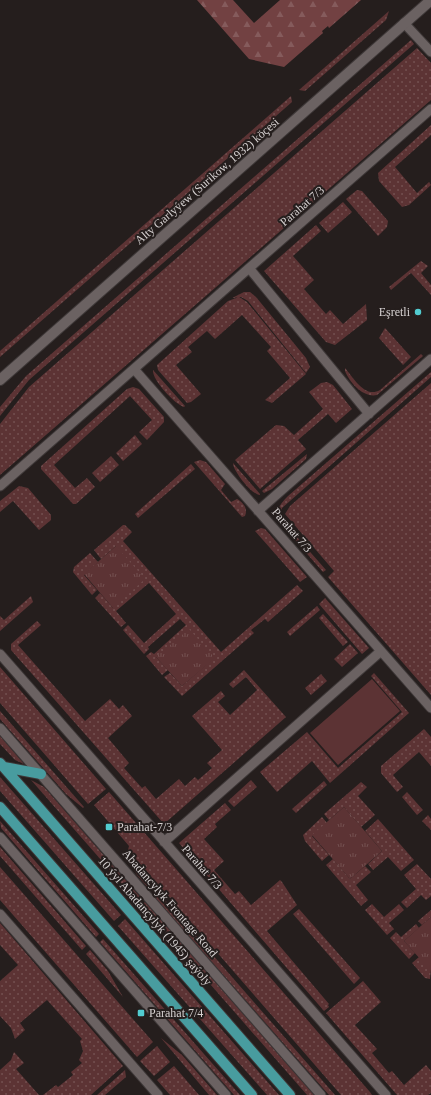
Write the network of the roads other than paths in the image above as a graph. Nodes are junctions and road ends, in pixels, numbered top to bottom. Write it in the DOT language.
graph roads {
  1 [pos="431,0"];
  2 [pos="404,23"];
  3 [pos="431,52"];
  4 [pos="431,109"];
  5 [pos="249,268"];
  6 [pos="431,359"];
  7 [pos="134,369"];
  8 [pos="0,380"];
  9 [pos="369,414"];
  10 [pos="0,486"];
  11 [pos="258,511"];
  12 [pos="381,651"];
  13 [pos="0,654"];
  14 [pos="431,708"];
  15 [pos="0,728"];
  16 [pos="2,765"];
  17 [pos="41,774"];
  18 [pos="0,808"];
  19 [pos="0,837"];
  20 [pos="164,842"];
  21 [pos="0,914"];
  22 [pos="158,1095"];
  23 [pos="226,1095"];
  24 [pos="252,1095"];
  25 [pos="290,1095"];
  26 [pos="321,1095"];
  27 [pos="386,1095"];
  1 -- 2 [label="street, Alty Garlyýew (Surikow, 1932) köçesi"];
  2 -- 3 [label="street"];
  2 -- 8 [label="street, Alty Garlyýew (Surikow, 1932) köçesi"];
  4 -- 5 [label="street, Parahat 7/3"];
  5 -- 7 [label="street, Parahat 7/3"];
  5 -- 9 [label="street"];
  6 -- 9 [label="street"];
  7 -- 10 [label="street, Parahat 7/3"];
  7 -- 11 [label="street, Parahat 7/3"];
  9 -- 11 [label="street"];
  11 -- 12 [label="street, Parahat 7/3"];
  12 -- 14 [label="street, Parahat 7/3"];
  12 -- 20 [label="street"];
  13 -- 20 [label="street, Parahat 7/3"];
  15 -- 17 [label="street, Abadancylyk Frontage Road"];
  16 -- 17 [label="main road"];
  16 -- 25 [label="main road, 10 ýyl Abadançylyk (1945) şaýoly"];
  17 -- 26 [label="street, Abadancylyk Frontage Road"];
  18 -- 24 [label="main road"];
  19 -- 23 [label="street"];
  20 -- 27 [label="street, Parahat 7/3"];
  21 -- 22 [label="street"];
}
